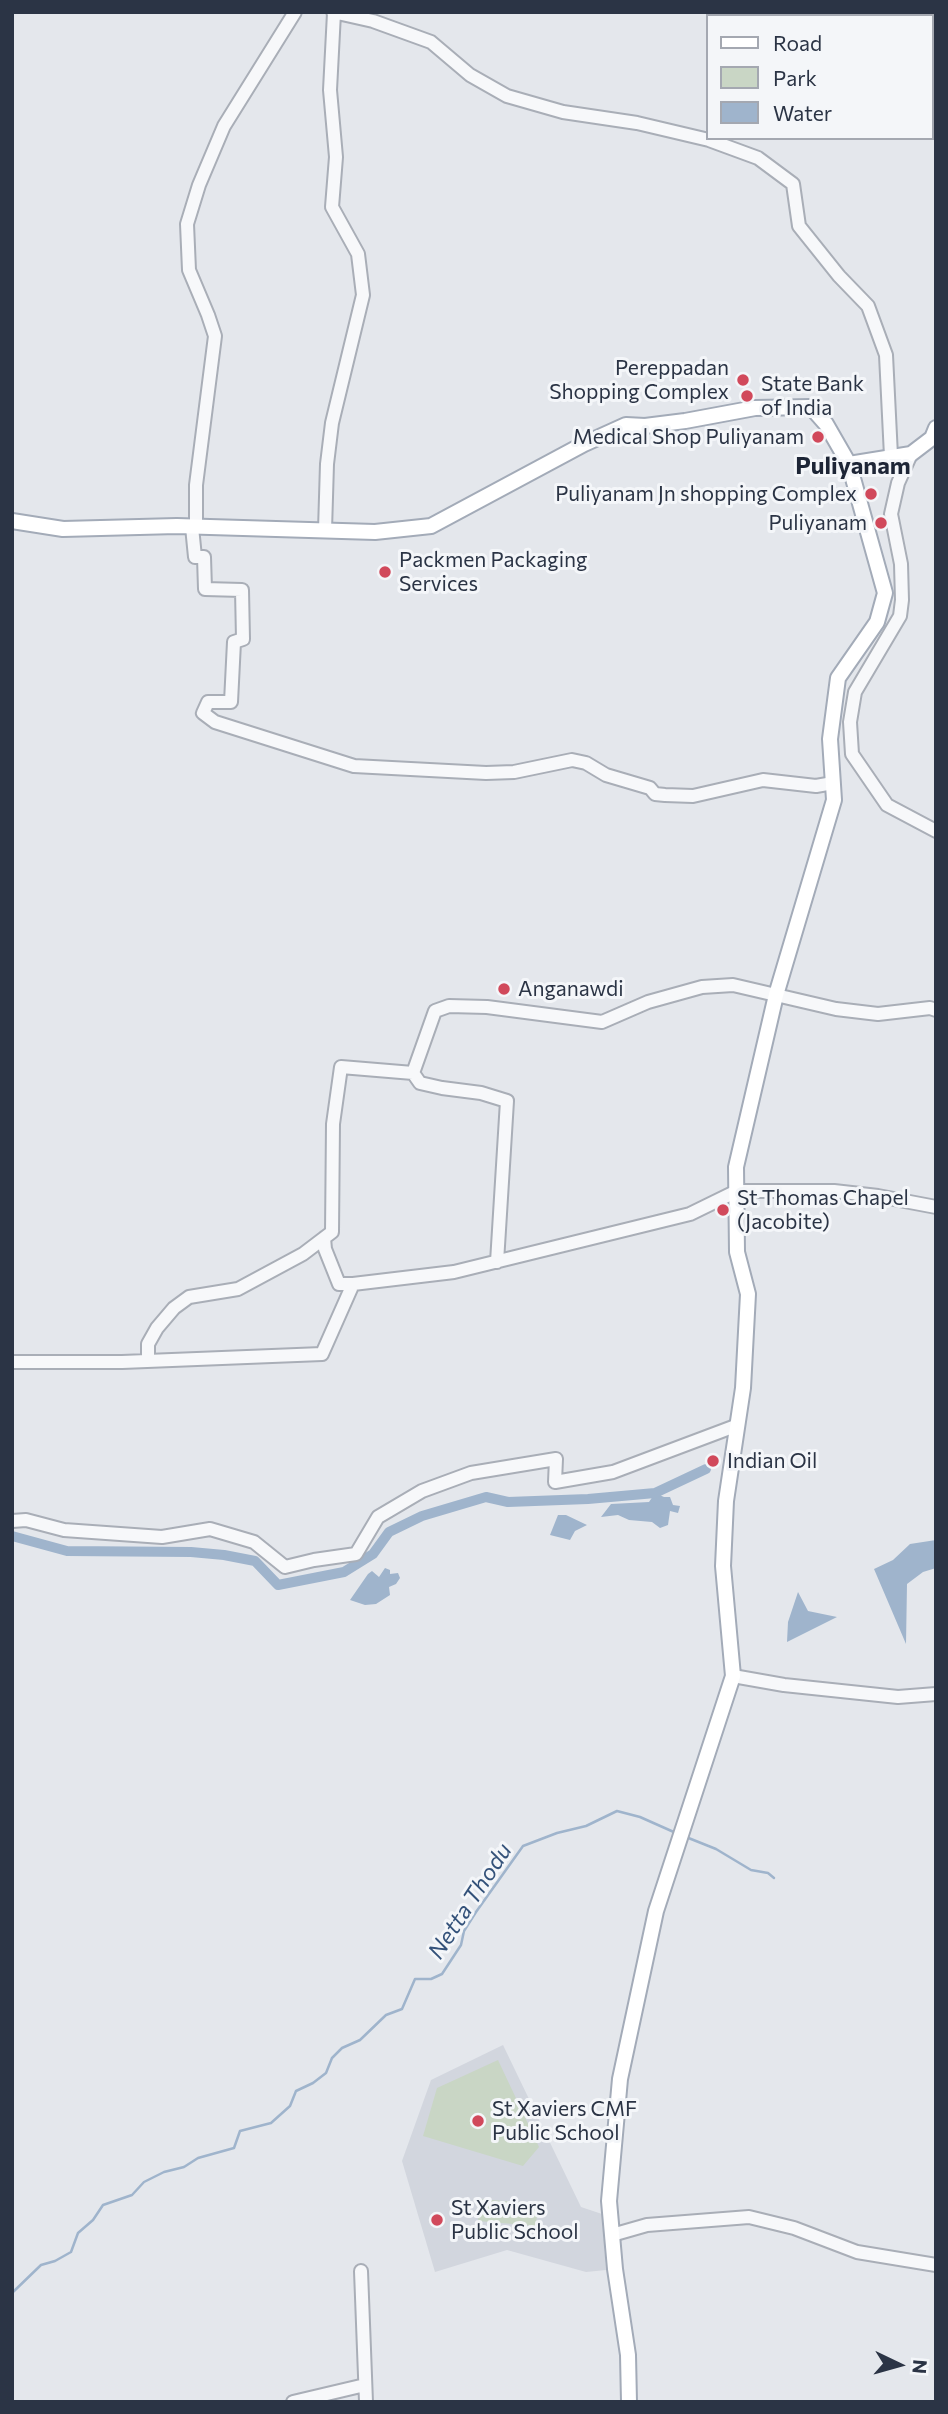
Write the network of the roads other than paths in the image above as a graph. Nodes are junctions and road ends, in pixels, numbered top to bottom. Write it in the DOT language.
graph roads {
  1 [pos="295,12"];
  2 [pos="333,13"];
  3 [pos="936,428"];
  4 [pos="911,454"];
  5 [pos="891,456"];
  6 [pos="849,464"];
  7 [pos="12,521"];
  8 [pos="194,527"];
  9 [pos="325,530"];
  10 [pos="833,783"];
  11 [pos="936,831"];
  12 [pos="776,995"];
  13 [pos="936,1010"];
  14 [pos="413,1073"];
  15 [pos="737,1191"];
  16 [pos="936,1207"];
  17 [pos="324,1238"];
  18 [pos="497,1262"];
  19 [pos="352,1284"];
  20 [pos="148,1361"];
  21 [pos="12,1362"];
  22 [pos="738,1425"];
  23 [pos="12,1521"];
  24 [pos="733,1676"];
  25 [pos="936,1694"];
  26 [pos="612,2235"];
  27 [pos="936,2265"];
  28 [pos="361,2271"];
  29 [pos="365,2385"];
  30 [pos="293,2402"];
  31 [pos="366,2402"];
  32 [pos="629,2402"];
  1 -- 8 [label="street"];
  2 -- 5 [label="street"];
  2 -- 9 [label="street"];
  3 -- 4 [label="main road"];
  4 -- 5 [label="main road"];
  4 -- 11 [label="street"];
  5 -- 6 [label="main road"];
  6 -- 9 [label="main road"];
  6 -- 10 [label="main road"];
  7 -- 8 [label="main road"];
  8 -- 9 [label="main road"];
  8 -- 10 [label="street"];
  10 -- 12 [label="main road"];
  12 -- 13 [label="street"];
  12 -- 14 [label="street"];
  12 -- 15 [label="main road"];
  14 -- 17 [label="street"];
  14 -- 18 [label="street"];
  15 -- 16 [label="street"];
  15 -- 18 [label="street"];
  15 -- 22 [label="main road"];
  17 -- 19 [label="street"];
  17 -- 20 [label="street"];
  18 -- 19 [label="street"];
  19 -- 20 [label="street"];
  20 -- 21 [label="street"];
  22 -- 23 [label="street"];
  22 -- 24 [label="main road"];
  24 -- 25 [label="street"];
  24 -- 26 [label="main road"];
  26 -- 27 [label="street"];
  26 -- 32 [label="main road"];
  28 -- 29 [label="street"];
  29 -- 30 [label="street"];
  29 -- 31 [label="street"];
}
